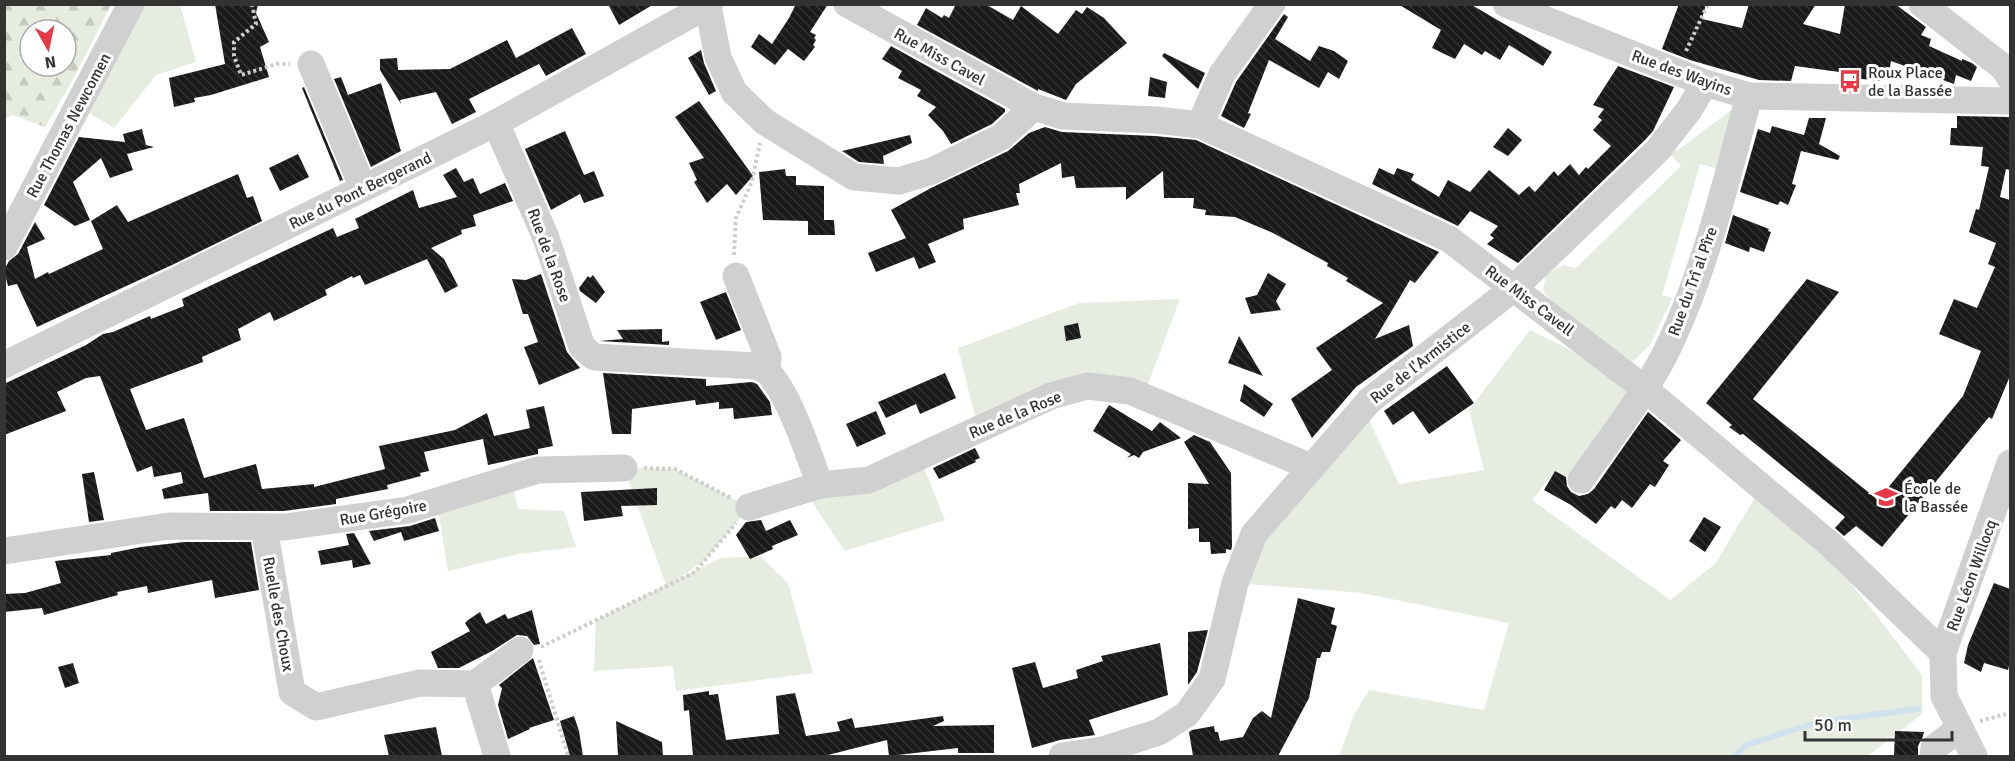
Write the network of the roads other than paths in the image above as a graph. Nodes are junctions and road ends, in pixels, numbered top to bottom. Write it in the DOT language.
graph roads {
  1 [pos="131,4"];
  2 [pos="847,4"];
  3 [pos="1272,4"];
  4 [pos="1506,4"];
  5 [pos="1922,4"];
  6 [pos="709,5"];
  7 [pos="311,64"];
  8 [pos="2010,78"];
  9 [pos="1705,83"];
  10 [pos="1749,96"];
  11 [pos="2010,101"];
  12 [pos="1034,107"];
  13 [pos="496,123"];
  14 [pos="1200,125"];
  15 [pos="363,188"];
  16 [pos="4,247"];
  17 [pos="736,276"];
  18 [pos="1514,288"];
  19 [pos="4,365"];
  20 [pos="766,371"];
  21 [pos="1645,389"];
  22 [pos="2010,464"];
  23 [pos="1311,467"];
  24 [pos="624,468"];
  25 [pos="1581,480"];
  26 [pos="820,485"];
  27 [pos="749,507"];
  28 [pos="264,527"];
  29 [pos="4,551"];
  30 [pos="528,649"];
  31 [pos="1943,653"];
  32 [pos="474,684"];
  33 [pos="1960,728"];
  34 [pos="1157,745"];
  35 [pos="497,756"];
  36 [pos="1062,756"];
  37 [pos="1934,756"];
  38 [pos="1974,756"];
  1 -- 16 [label="street, Rue Thomas Newcomen"];
  2 -- 12 [label="street, Rue Miss Cavel"];
  3 -- 14 [label="street"];
  4 -- 9 [label="street, Rue des Wayins"];
  5 -- 8 [label="street"];
  6 -- 12 [label="street"];
  6 -- 13 [label="street, Rue du Pont Bergerand"];
  7 -- 15 [label="street"];
  9 -- 10 [label="street, Rue des Wayins"];
  9 -- 18 [label="street, Rue de l'Armistice"];
  10 -- 11 [label="street, Rue des Wayins"];
  10 -- 21 [label="street, Rue du Trî al Pîre"];
  12 -- 14 [label="street, Rue Miss Cavell"];
  13 -- 15 [label="street, Rue du Pont Bergerand"];
  13 -- 20 [label="street, Rue de la Rose"];
  14 -- 18 [label="street, Rue Miss Cavell"];
  15 -- 19 [label="street, Rue du Pont Bergerand"];
  17 -- 20 [label="street"];
  18 -- 21 [label="street, Rue Miss Cavell"];
  18 -- 23 [label="street, Rue de l'Armistice"];
  20 -- 26 [label="street"];
  21 -- 25 [label="street, Rue du Trî al Pîre"];
  21 -- 31 [label="street, Rue Miss Cavell"];
  22 -- 31 [label="street, Rue Léon Willocq"];
  23 -- 26 [label="street, Rue de la Rose"];
  23 -- 34 [label="street, Rue de l'Armistice"];
  24 -- 28 [label="street, Rue Grégoire"];
  26 -- 27 [label="street, Rue de la Rose"];
  28 -- 29 [label="street, Rue Grégoire"];
  28 -- 32 [label="street, Ruelle des Choux"];
  30 -- 32 [label="street"];
  31 -- 33 [label="street"];
  32 -- 35 [label="street"];
  33 -- 37 [label="street"];
  33 -- 38 [label="street"];
  34 -- 36 [label="street, Rue de l'Armistice"];
}
